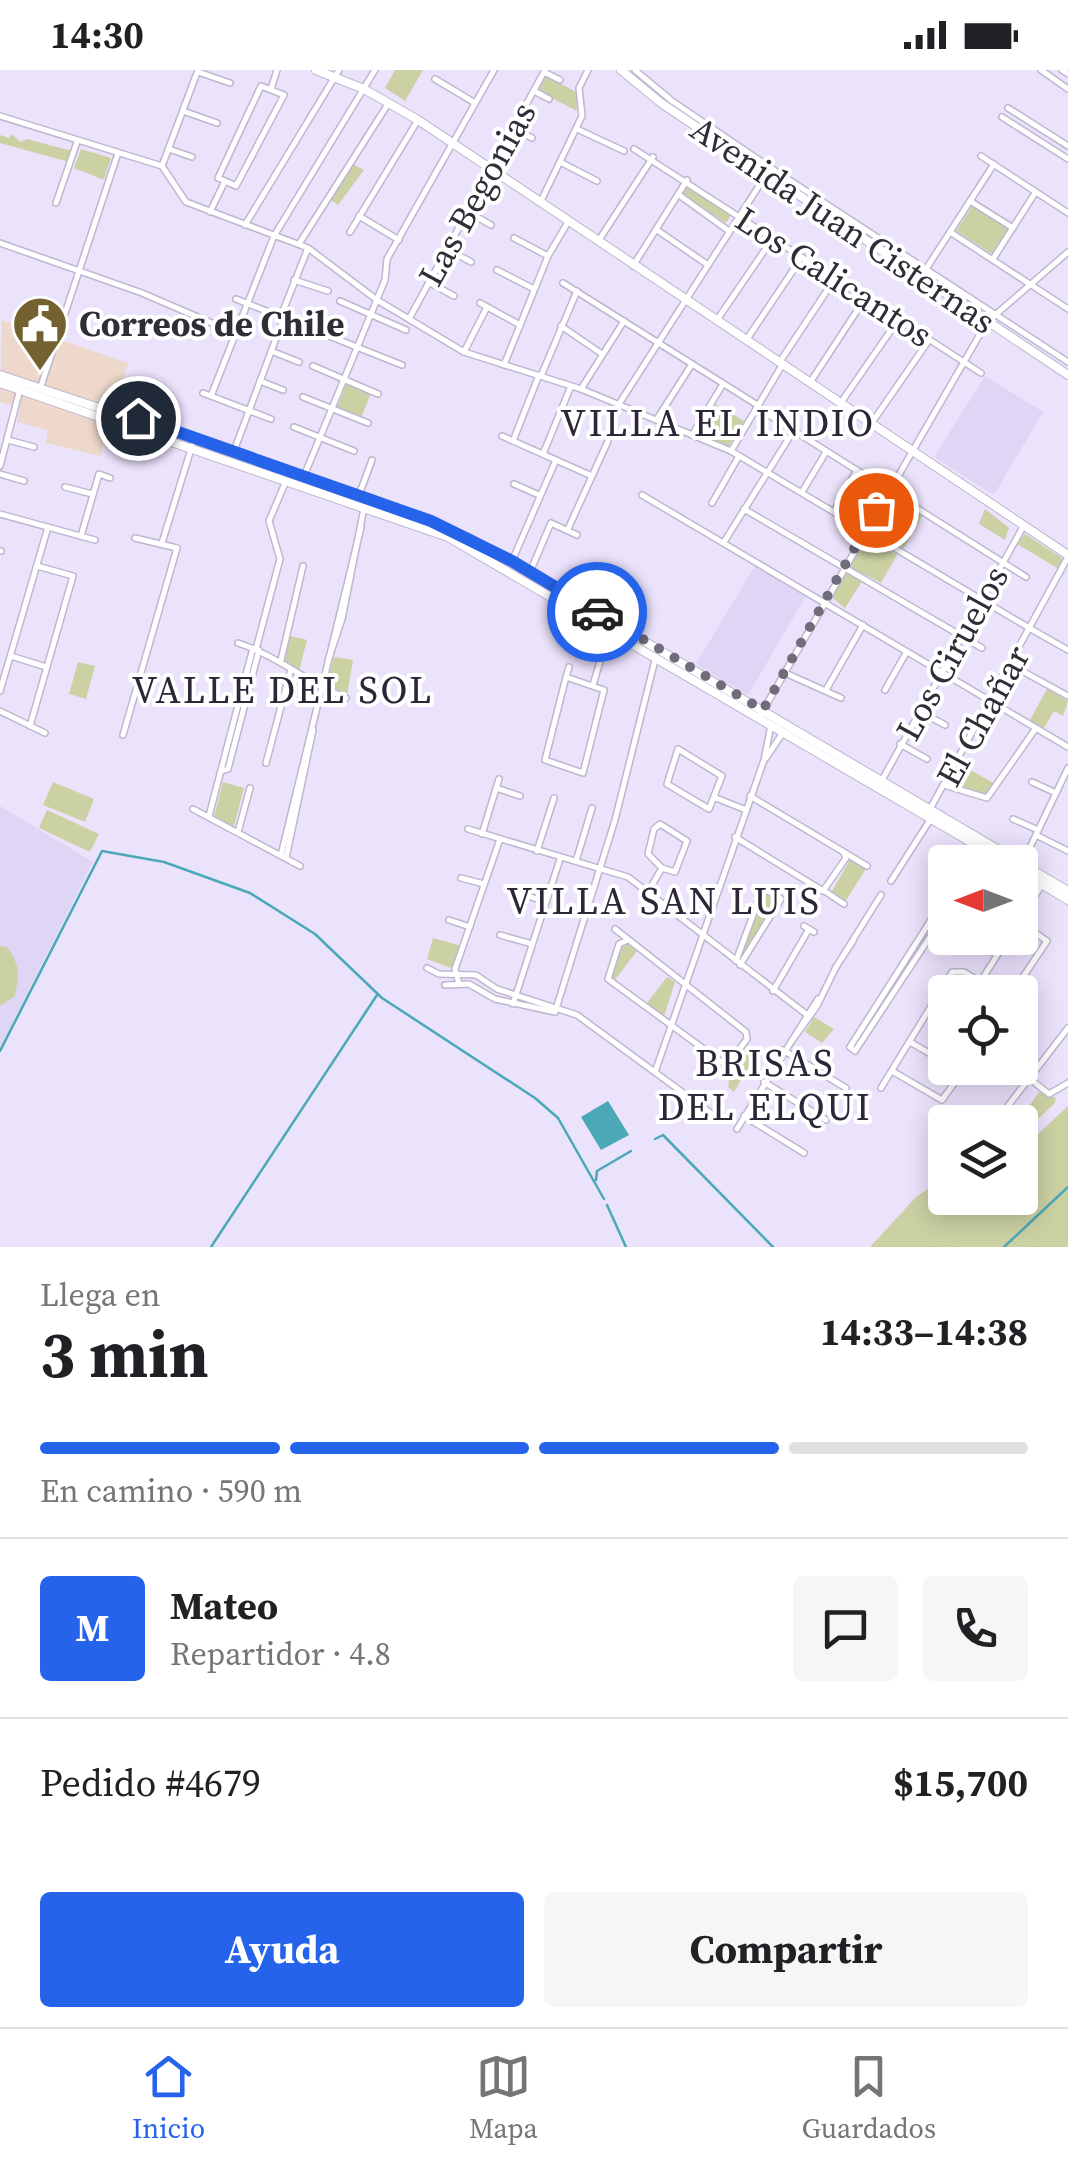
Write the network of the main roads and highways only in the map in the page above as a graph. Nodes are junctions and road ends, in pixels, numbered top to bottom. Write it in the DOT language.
graph roads {
  1 [pos="316,70"];
  2 [pos="622,70"];
  3 [pos="337,74"];
  4 [pos="1068,374"];
  5 [pos="0,375"];
  6 [pos="0,382"];
  7 [pos="21,384"];
  8 [pos="289,475"];
  9 [pos="302,480"];
  10 [pos="1068,556"];
  11 [pos="762,714"];
  12 [pos="786,728"];
  13 [pos="930,814"];
  14 [pos="974,845"];
  15 [pos="985,845"];
  16 [pos="1038,875"];
  17 [pos="1038,881"];
  18 [pos="1068,892"];
  19 [pos="1068,900"];
  1 -- 3 [label="main road"];
  2 -- 4 [label="main road, Avenida Juan Cisternas"];
  3 -- 10 [label="main road"];
  5 -- 7 [label="main road"];
  6 -- 7 [label="main road"];
  7 -- 8 [label="main road"];
  7 -- 8 [label="main road"];
  8 -- 9 [label="main road"];
  9 -- 11 [label="main road"];
  9 -- 11 [label="main road"];
  11 -- 12 [label="main road"];
  11 -- 12 [label="main road"];
  12 -- 13 [label="main road"];
  12 -- 13 [label="main road"];
  13 -- 14 [label="main road"];
  13 -- 15 [label="main road"];
  16 -- 18 [label="main road"];
  17 -- 19 [label="main road"];
}
